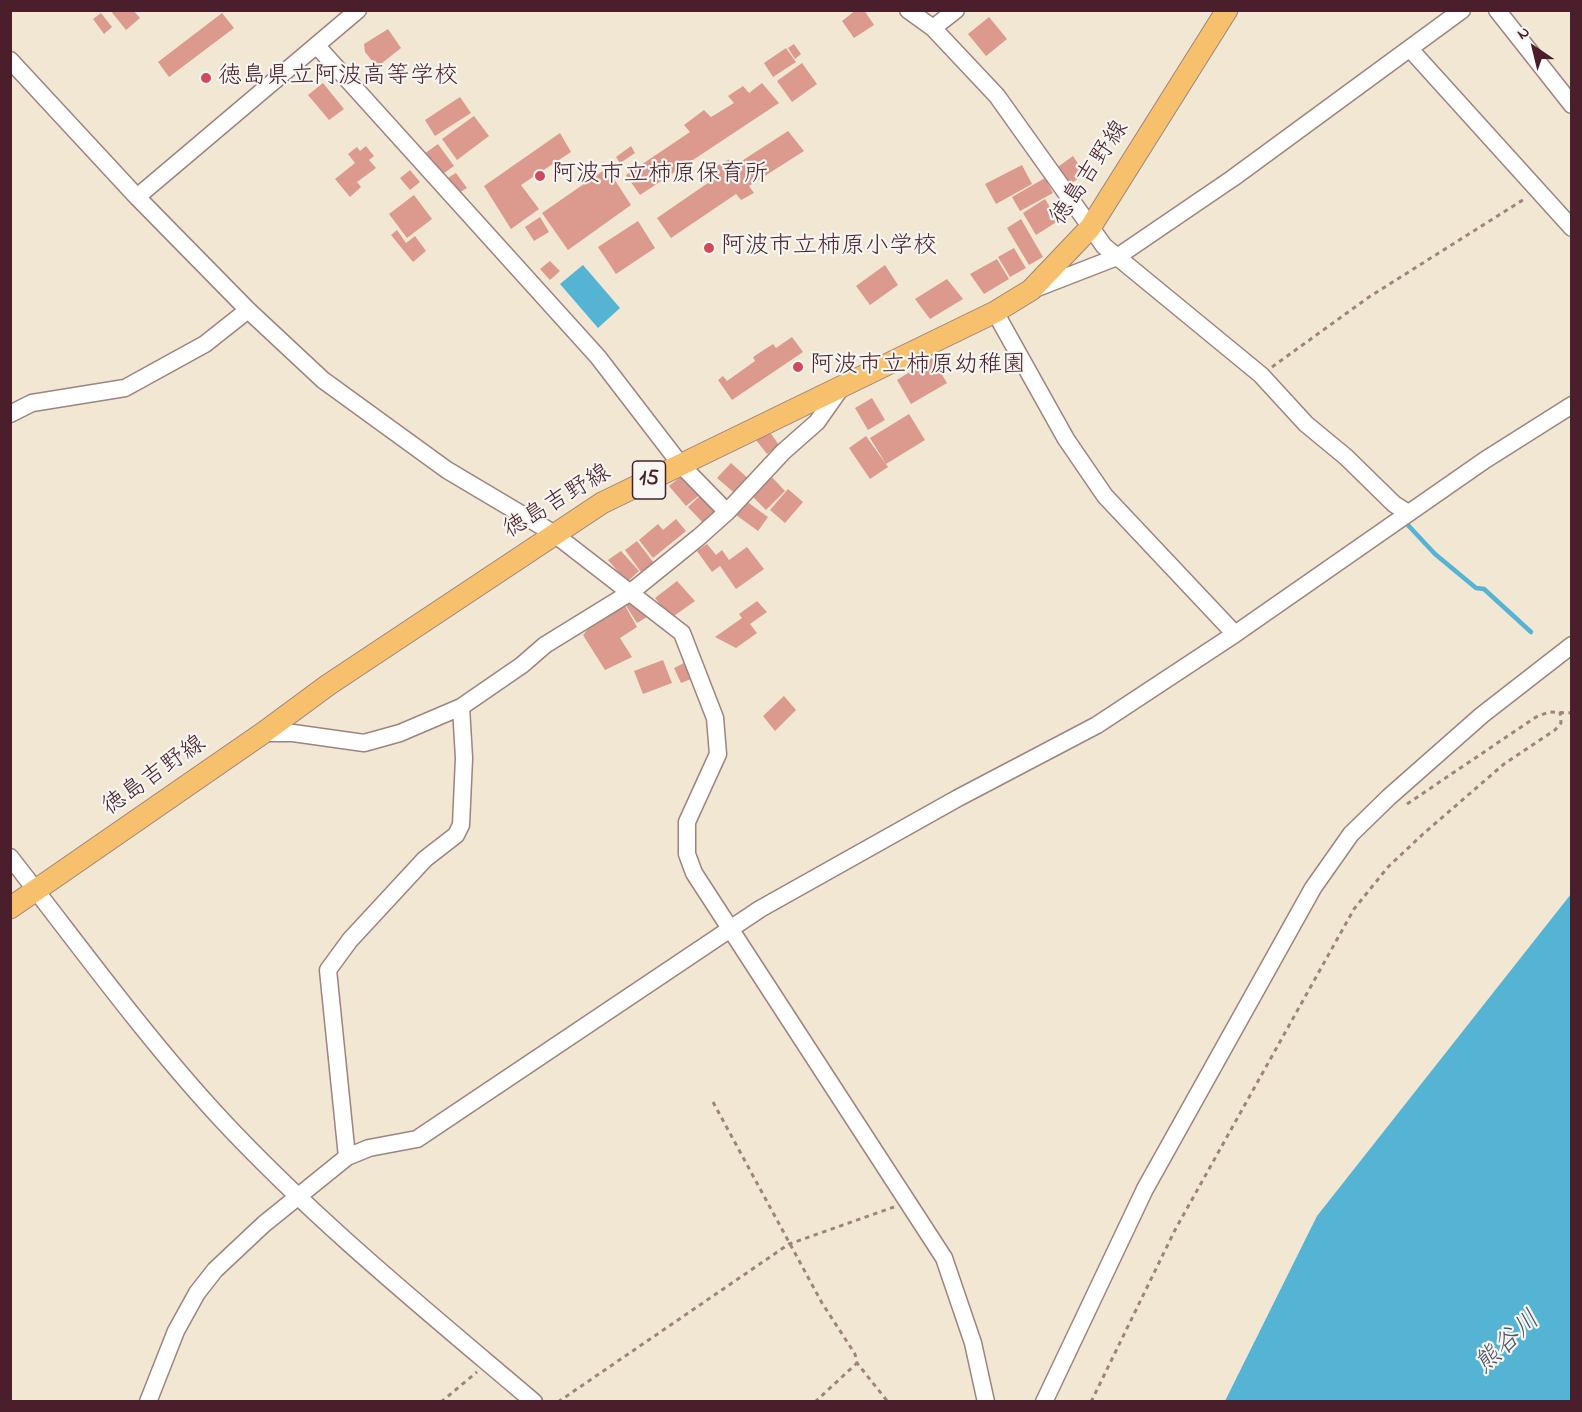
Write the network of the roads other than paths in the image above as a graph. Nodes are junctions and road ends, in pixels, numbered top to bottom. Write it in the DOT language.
graph roads {
  1 [pos="358,10"];
  2 [pos="908,10"];
  3 [pos="956,10"];
  4 [pos="1227,10"];
  5 [pos="1462,10"];
  6 [pos="1497,10"];
  7 [pos="933,28"];
  8 [pos="317,46"];
  9 [pos="1410,48"];
  10 [pos="10,60"];
  11 [pos="1572,105"];
  12 [pos="137,197"];
  13 [pos="1090,228"];
  14 [pos="1572,228"];
  15 [pos="1117,256"];
  16 [pos="1031,290"];
  17 [pos="248,310"];
  18 [pos="995,312"];
  19 [pos="841,388"];
  20 [pos="1572,405"];
  21 [pos="10,414"];
  22 [pos="681,465"];
  23 [pos="728,512"];
  24 [pos="1408,513"];
  25 [pos="553,533"];
  26 [pos="631,592"];
  27 [pos="1235,634"];
  28 [pos="1572,645"];
  29 [pos="461,707"];
  30 [pos="263,733"];
  31 [pos="10,857"];
  32 [pos="37,891"];
  33 [pos="10,908"];
  34 [pos="729,929"];
  35 [pos="347,1157"];
  36 [pos="299,1195"];
  37 [pos="148,1401"];
  38 [pos="534,1401"];
  39 [pos="986,1401"];
  40 [pos="1044,1401"];
  1 -- 8 [label="street"];
  2 -- 7 [label="street"];
  3 -- 7 [label="street"];
  4 -- 13 [label="main road, 徳島吉野線 / 15"];
  5 -- 9 [label="street"];
  6 -- 11 [label="street"];
  7 -- 13 [label="street"];
  8 -- 12 [label="street"];
  8 -- 22 [label="street"];
  9 -- 14 [label="street"];
  9 -- 15 [label="street"];
  10 -- 12 [label="street"];
  12 -- 17 [label="street"];
  13 -- 15 [label="street"];
  13 -- 16 [label="main road, 徳島吉野線 / 15"];
  15 -- 16 [label="street"];
  15 -- 24 [label="street"];
  16 -- 18 [label="main road, 徳島吉野線 / 15"];
  17 -- 21 [label="street"];
  17 -- 25 [label="street"];
  18 -- 19 [label="main road, 徳島吉野線 / 15"];
  18 -- 27 [label="street"];
  19 -- 22 [label="main road, 徳島吉野線 / 15"];
  19 -- 23 [label="street"];
  20 -- 24 [label="street"];
  22 -- 23 [label="street"];
  22 -- 25 [label="main road, 徳島吉野線 / 15"];
  23 -- 26 [label="street"];
  24 -- 27 [label="street"];
  25 -- 26 [label="street"];
  25 -- 30 [label="main road, 徳島吉野線 / 15"];
  26 -- 29 [label="street"];
  26 -- 34 [label="street"];
  27 -- 34 [label="street"];
  28 -- 40 [label="street"];
  29 -- 30 [label="street"];
  29 -- 35 [label="street"];
  30 -- 32 [label="main road, 徳島吉野線 / 15"];
  31 -- 32 [label="street"];
  32 -- 33 [label="main road, 徳島吉野線 / 15"];
  32 -- 36 [label="street"];
  34 -- 35 [label="street"];
  34 -- 39 [label="street"];
  35 -- 36 [label="street"];
  36 -- 37 [label="street"];
  36 -- 38 [label="street"];
}
